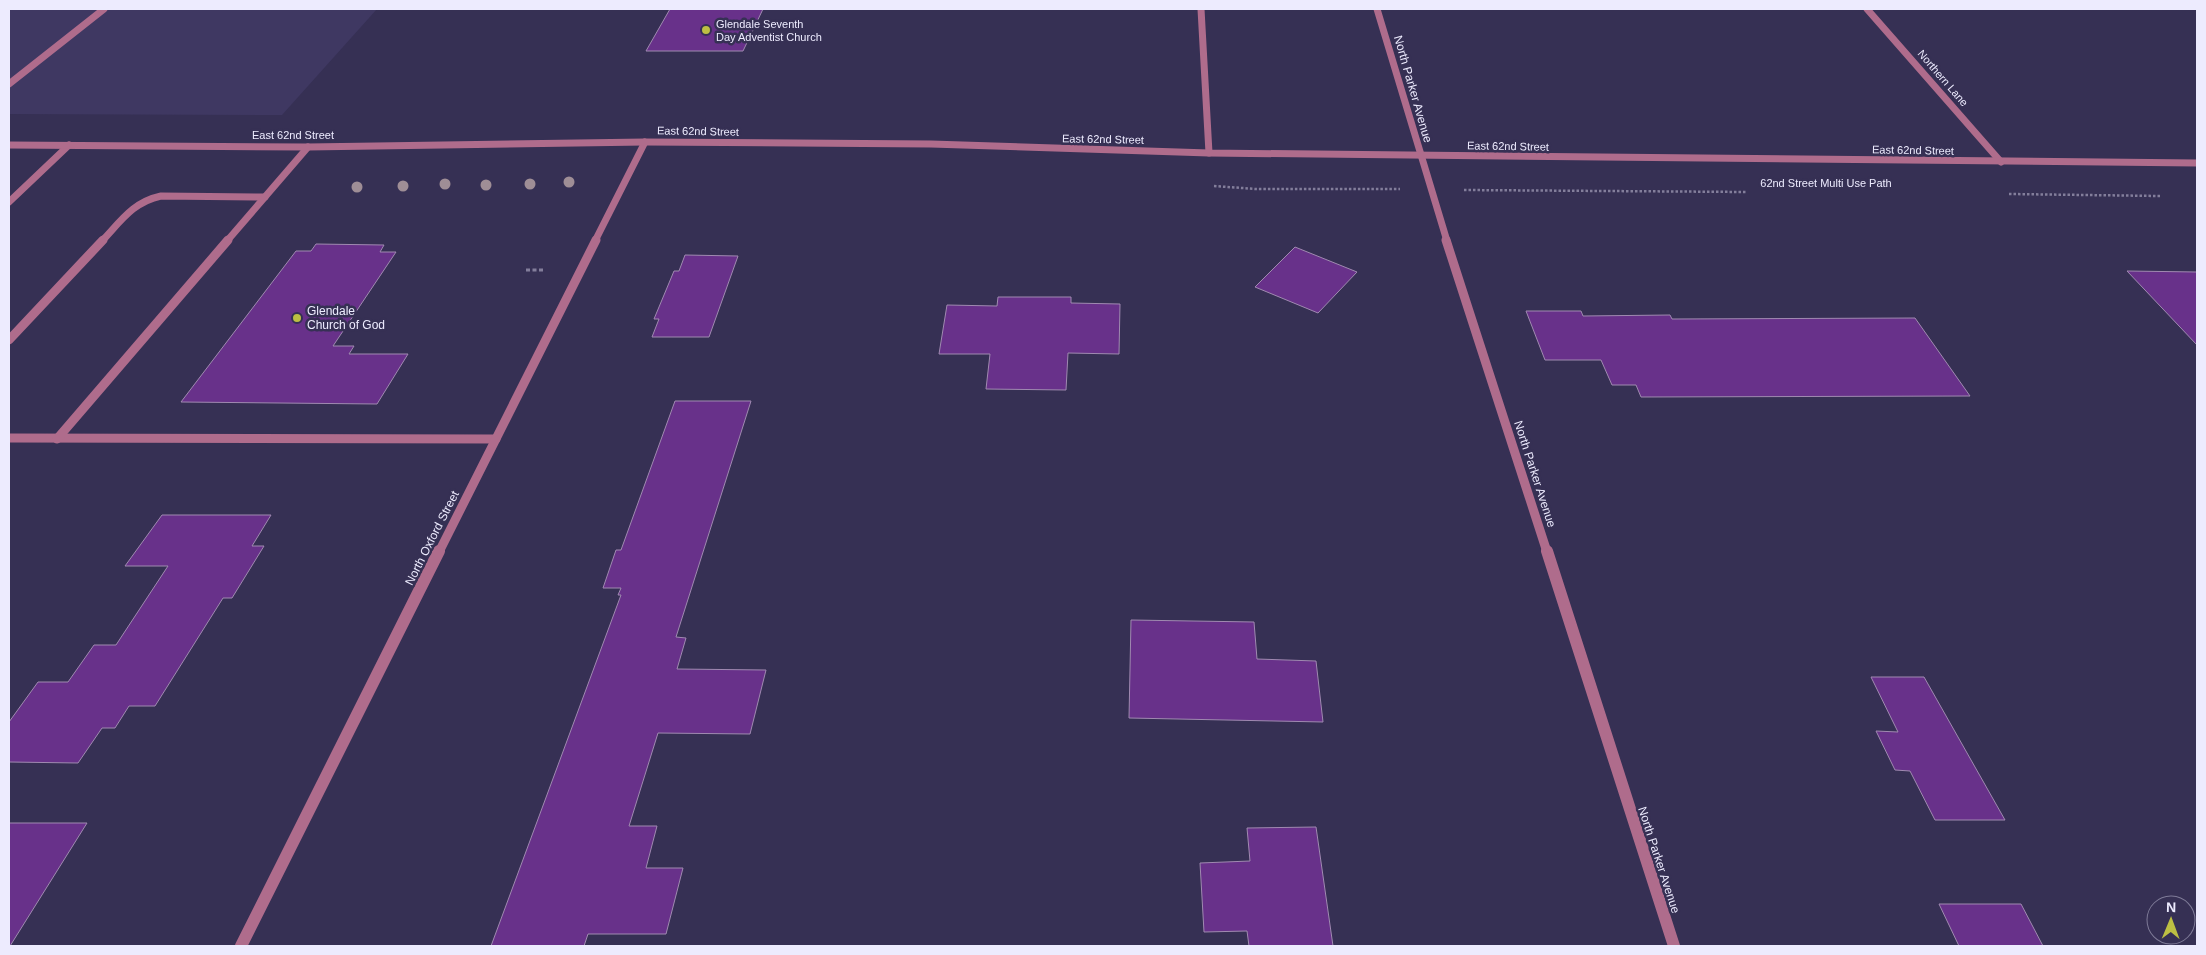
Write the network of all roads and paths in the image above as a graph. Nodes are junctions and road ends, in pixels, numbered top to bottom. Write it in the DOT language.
graph roads {
  1 [pos="104,9"];
  2 [pos="1201,9"];
  3 [pos="1377,9"];
  4 [pos="1867,9"];
  5 [pos="9,84"];
  6 [pos="645,142"];
  7 [pos="9,145"];
  8 [pos="69,145"];
  9 [pos="308,147"];
  10 [pos="1209,154"];
  11 [pos="1420,156"];
  12 [pos="2001,162"];
  13 [pos="2197,163"];
  14 [pos="1454,190"];
  15 [pos="1749,192"];
  16 [pos="2004,194"];
  17 [pos="2167,196"];
  18 [pos="266,197"];
  19 [pos="9,202"];
  20 [pos="9,340"];
  21 [pos="9,438"];
  22 [pos="57,439"];
  23 [pos="496,439"];
  24 [pos="241,946"];
  25 [pos="1674,946"];
  1 -- 5 [label="street"];
  2 -- 10 [label="street"];
  3 -- 11 [label="street, North Parker Avenue"];
  4 -- 12 [label="street, Northern Lane"];
  6 -- 9 [label="street, East 62nd Street"];
  6 -- 10 [label="street, East 62nd Street"];
  6 -- 23 [label="street, North Oxford Street"];
  7 -- 8 [label="street, East 62nd Street"];
  8 -- 9 [label="street, East 62nd Street"];
  8 -- 19 [label="street"];
  9 -- 18 [label="street"];
  10 -- 11 [label="street, East 62nd Street"];
  11 -- 12 [label="street, East 62nd Street"];
  11 -- 25 [label="street, North Parker Avenue"];
  12 -- 13 [label="street, East 62nd Street"];
  14 -- 15 [label="path, 62nd Street Multi Use Path"];
  16 -- 17 [label="path"];
  18 -- 20 [label="street"];
  18 -- 22 [label="street"];
  21 -- 22 [label="street"];
  22 -- 23 [label="street"];
  23 -- 24 [label="street, North Oxford Street"];
}
